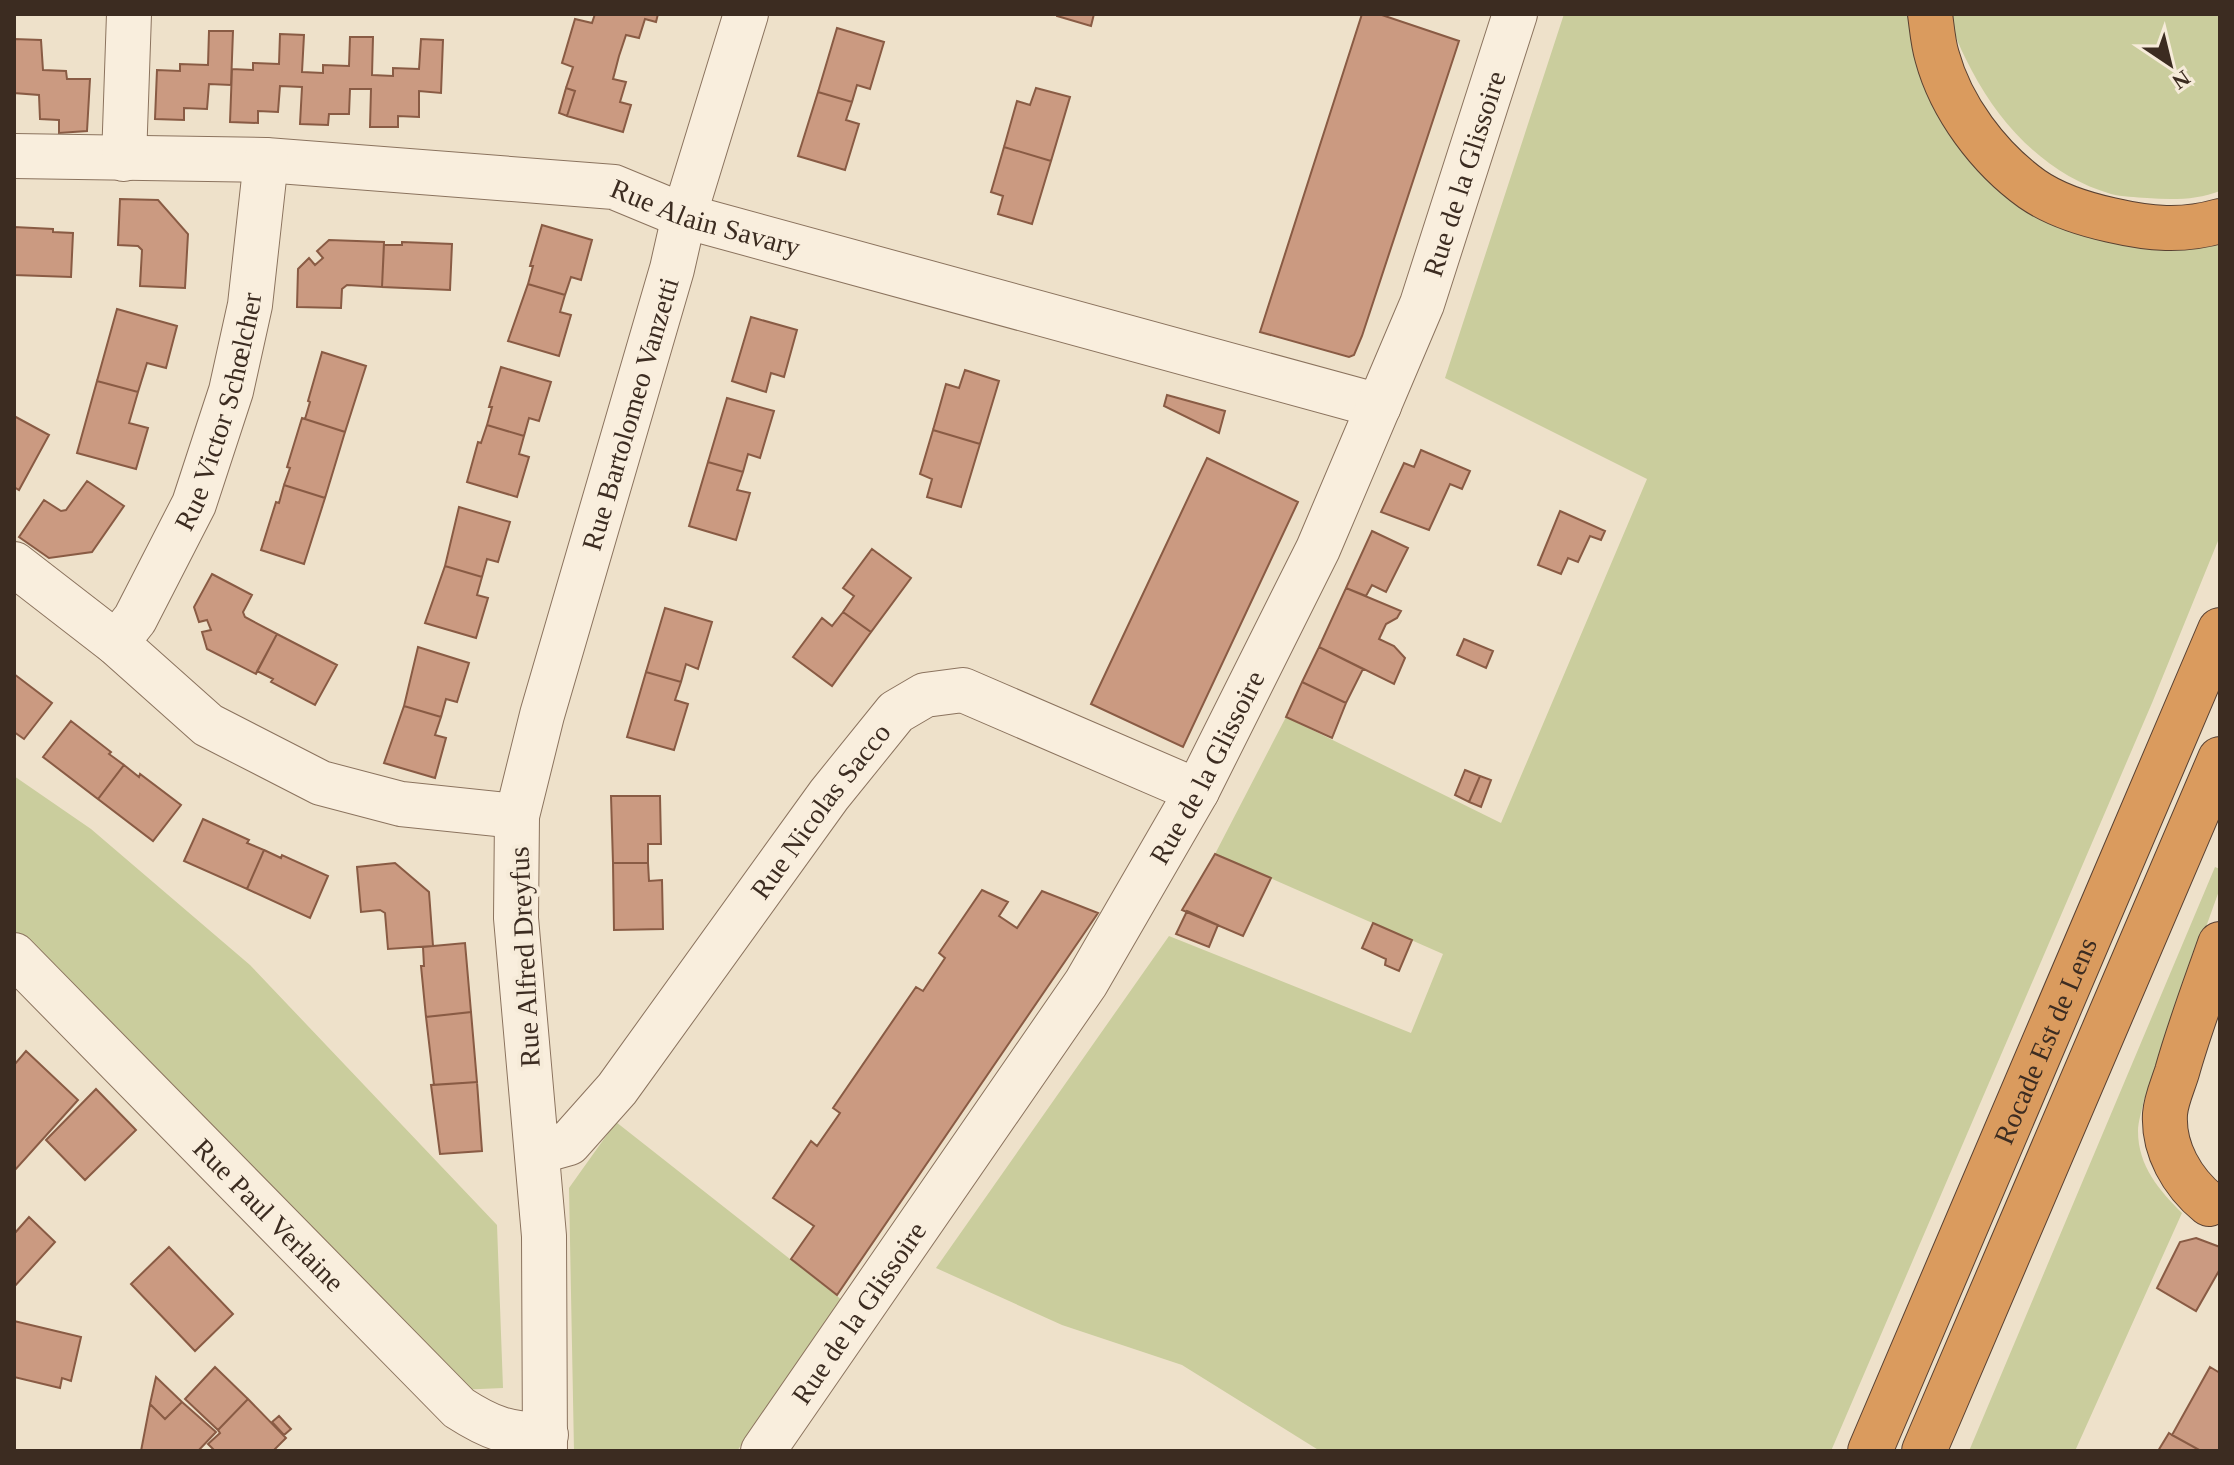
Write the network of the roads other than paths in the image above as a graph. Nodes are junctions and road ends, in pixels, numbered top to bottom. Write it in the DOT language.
graph roads {
  1 [pos="129,14"];
  2 [pos="746,14"];
  3 [pos="1515,14"];
  4 [pos="1930,14"];
  5 [pos="14,156"];
  6 [pos="124,159"];
  7 [pos="266,160"];
  8 [pos="684,216"];
  9 [pos="2220,221"];
  10 [pos="1379,406"];
  11 [pos="14,564"];
  12 [pos="2220,630"];
  13 [pos="116,643"];
  14 [pos="2220,759"];
  15 [pos="1197,791"];
  16 [pos="517,816"];
  17 [pos="2220,944"];
  18 [pos="14,955"];
  19 [pos="537,1152"];
  20 [pos="2214,1208"];
  21 [pos="546,1443"];
  22 [pos="763,1451"];
  23 [pos="1870,1451"];
  24 [pos="1924,1451"];
  1 -- 6 [label="street"];
  2 -- 8 [label="street, Rue Bartolomeo Vanzetti"];
  3 -- 10 [label="street, Rue de la Glissoire"];
  4 -- 9 [label="highway"];
  5 -- 6 [label="street, Rue Alain Savary"];
  6 -- 7 [label="street, Rue Alain Savary"];
  7 -- 8 [label="street, Rue Alain Savary"];
  7 -- 13 [label="street, Rue Victor Schœlcher"];
  8 -- 10 [label="street, Rue Alain Savary"];
  8 -- 16 [label="street, Rue Bartolomeo Vanzetti"];
  10 -- 15 [label="street, Rue de la Glissoire"];
  11 -- 13 [label="street, Rue Alfred Dreyfus"];
  12 -- 23 [label="highway, Rocade Est de Lens"];
  13 -- 16 [label="street, Rue Alfred Dreyfus"];
  14 -- 24 [label="highway, Rocade Est de Lens"];
  15 -- 19 [label="street, Rue Nicolas Sacco"];
  15 -- 22 [label="street, Rue de la Glissoire"];
  16 -- 19 [label="street, Rue Alfred Dreyfus"];
  17 -- 20 [label="highway"];
  18 -- 21 [label="street, Rue Paul Verlaine"];
  19 -- 21 [label="street, Rue Alfred Dreyfus"];
}
